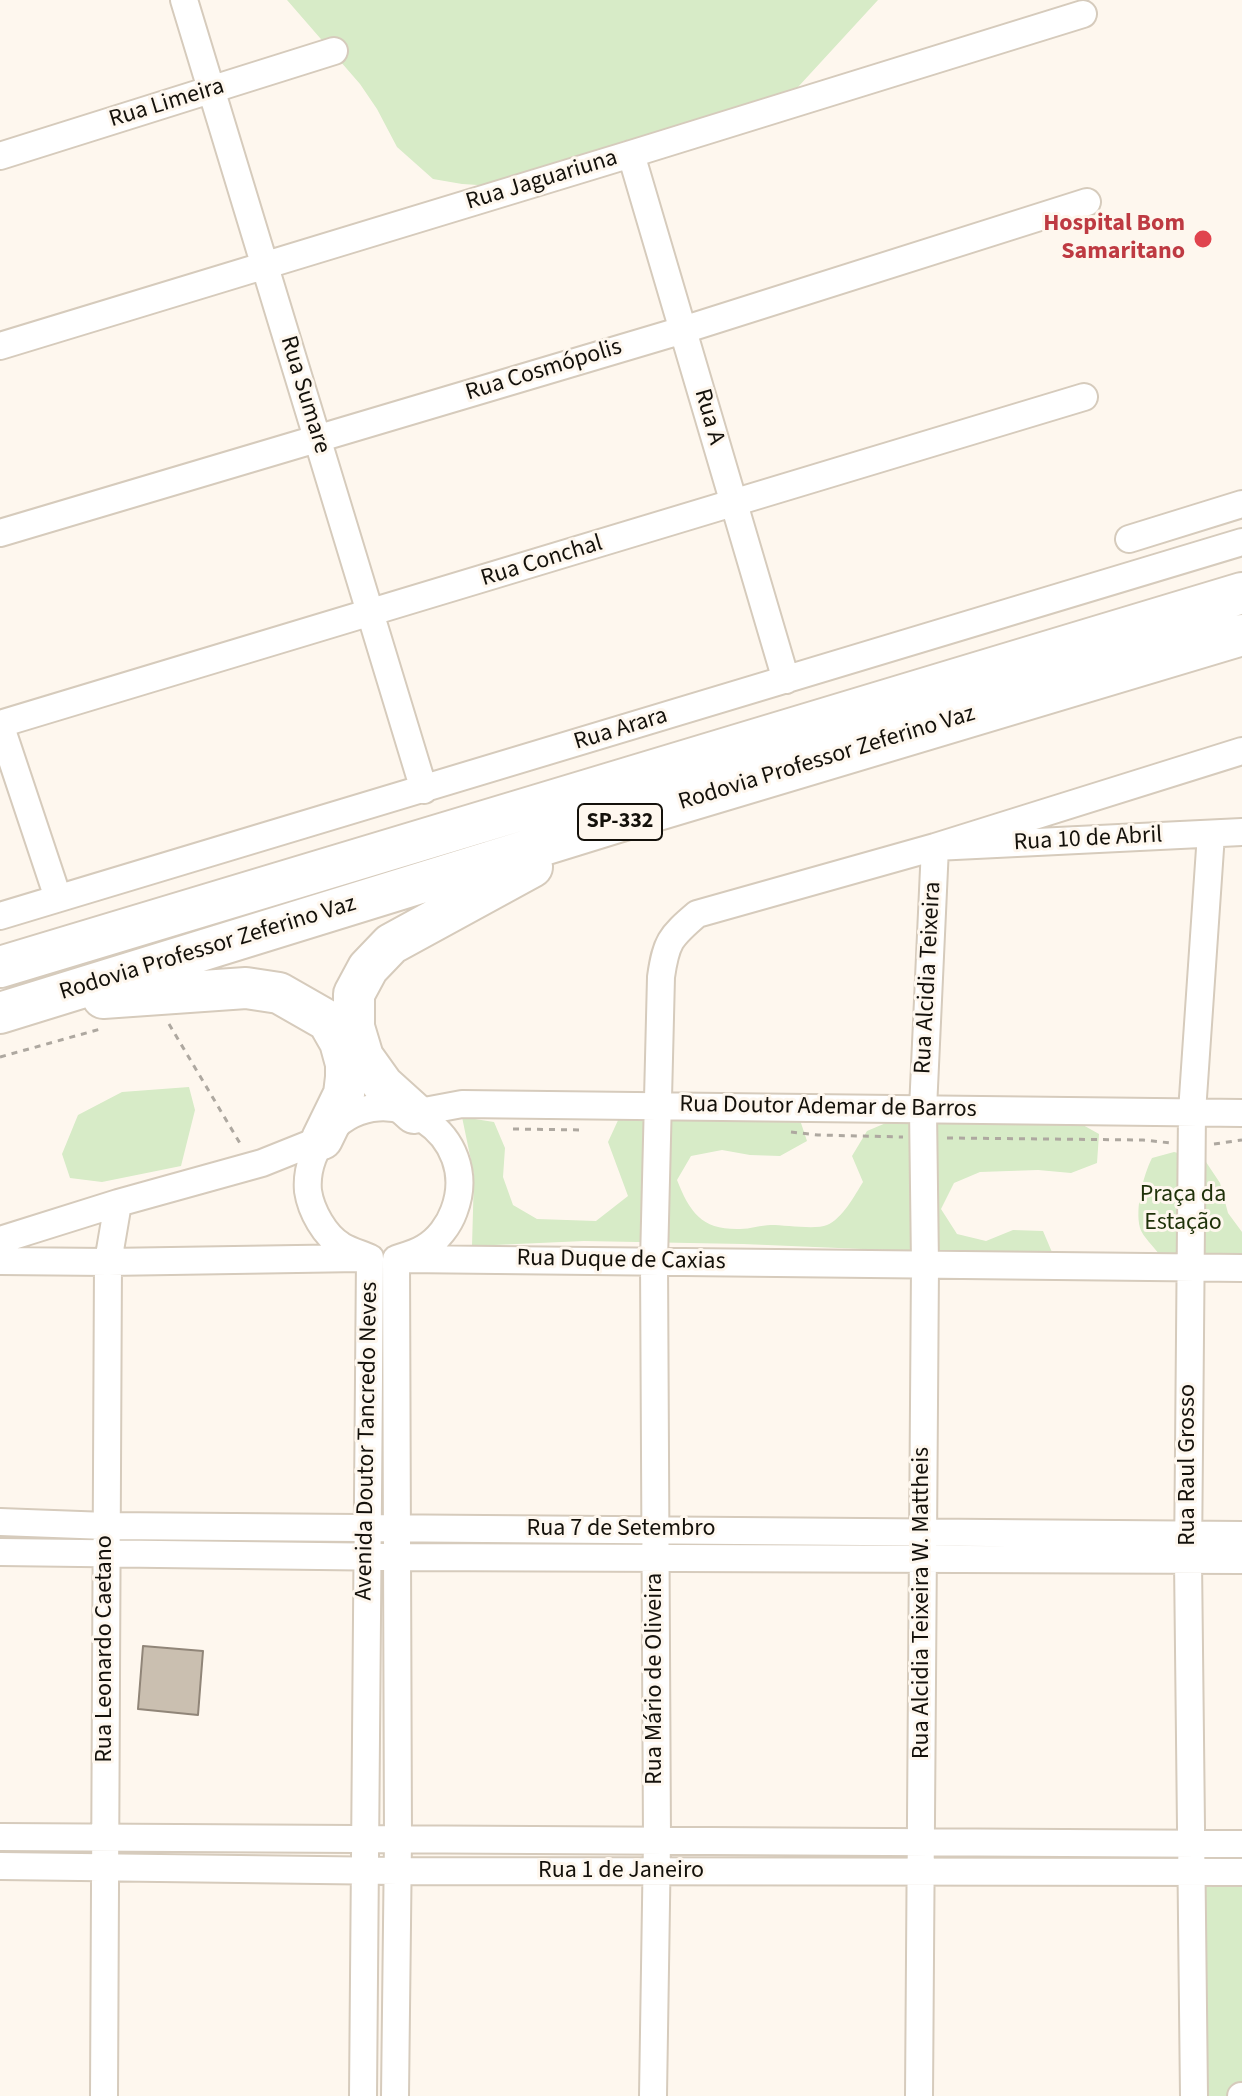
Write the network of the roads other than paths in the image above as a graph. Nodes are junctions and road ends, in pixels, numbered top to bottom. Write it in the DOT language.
graph roads {
  1 [pos="184,0"];
  2 [pos="1083,14"];
  3 [pos="334,51"];
  4 [pos="211,90"];
  5 [pos="631,154"];
  6 [pos="0,156"];
  7 [pos="1087,202"];
  8 [pos="264,265"];
  9 [pos="683,330"];
  10 [pos="0,346"];
  11 [pos="1084,397"];
  12 [pos="317,439"];
  13 [pos="734,504"];
  14 [pos="1242,504"];
  15 [pos="0,533"];
  16 [pos="1129,539"];
  17 [pos="1242,542"];
  18 [pos="1242,593"];
  19 [pos="370,613"];
  20 [pos="1242,635"];
  21 [pos="786,680"];
  22 [pos="0,724"];
  23 [pos="1242,751"];
  24 [pos="424,790"];
  25 [pos="618,822"];
  26 [pos="1242,832"];
  27 [pos="1211,834"];
  28 [pos="935,847"];
  29 [pos="58,898"];
  30 [pos="0,916"];
  31 [pos="0,967"];
  32 [pos="18,1008"];
  33 [pos="657,1106"];
  34 [pos="923,1109"];
  35 [pos="1192,1112"];
  36 [pos="414,1113"];
  37 [pos="1242,1113"];
  38 [pos="322,1139"];
  39 [pos="118,1203"];
  40 [pos="0,1240"];
  41 [pos="383,1259"];
  42 [pos="0,1261"];
  43 [pos="654,1261"];
  44 [pos="108,1262"];
  45 [pos="925,1265"];
  46 [pos="1190,1268"];
  47 [pos="1242,1268"];
  48 [pos="0,1522"];
  49 [pos="107,1526"];
  50 [pos="368,1528"];
  51 [pos="397,1528"];
  52 [pos="655,1530"];
  53 [pos="923,1532"];
  54 [pos="1242,1535"];
  55 [pos="1188,1547"];
  56 [pos="0,1552"];
  57 [pos="107,1553"];
  58 [pos="367,1556"];
  59 [pos="398,1557"];
  60 [pos="655,1557"];
  61 [pos="923,1559"];
  62 [pos="1242,1560"];
  63 [pos="0,1837"];
  64 [pos="105,1838"];
  65 [pos="398,1839"];
  66 [pos="364,1840"];
  67 [pos="657,1840"];
  68 [pos="921,1842"];
  69 [pos="1191,1844"];
  70 [pos="1242,1844"];
  71 [pos="0,1866"];
  72 [pos="105,1867"];
  73 [pos="364,1871"];
  74 [pos="398,1871"];
  75 [pos="656,1872"];
  76 [pos="920,1872"];
  77 [pos="1191,1872"];
  78 [pos="1242,1872"];
  79 [pos="104,2096"];
  80 [pos="363,2096"];
  81 [pos="395,2096"];
  82 [pos="653,2096"];
  83 [pos="919,2096"];
  84 [pos="1194,2096"];
  1 -- 4 [label="street, Rua Sumare"];
  2 -- 5 [label="street, Rua Jaguariuna"];
  3 -- 4 [label="street, Rua Limeira"];
  4 -- 6 [label="street, Rua Limeira"];
  4 -- 8 [label="street, Rua Sumare"];
  5 -- 8 [label="street, Rua Jaguariuna"];
  5 -- 9 [label="street, Rua A"];
  7 -- 9 [label="street, Rua Cosmópolis"];
  8 -- 10 [label="street, Rua Jaguariuna"];
  8 -- 12 [label="street, Rua Sumare"];
  9 -- 12 [label="street, Rua Cosmópolis"];
  9 -- 13 [label="street, Rua A"];
  11 -- 13 [label="street, Rua Conchal"];
  12 -- 15 [label="street, Rua Cosmópolis"];
  12 -- 19 [label="street, Rua Sumare"];
  13 -- 19 [label="street, Rua Conchal"];
  13 -- 21 [label="street, Rua A"];
  14 -- 16 [label="street"];
  17 -- 21 [label="street, Rua Arara"];
  18 -- 31 [label="highway, Rodovia Professor Zeferino Vaz / SP-332"];
  19 -- 22 [label="street, Rua Conchal"];
  19 -- 24 [label="street, Rua Sumare"];
  20 -- 25 [label="highway, Rodovia Professor Zeferino Vaz / SP-332"];
  21 -- 24 [label="street, Rua Arara"];
  22 -- 29 [label="street"];
  23 -- 28 [label="street"];
  24 -- 29 [label="street, Rua Arara"];
  25 -- 32 [label="highway, Rodovia Professor Zeferino Vaz / SP-332"];
  25 -- 36 [label="highway"];
  26 -- 27 [label="street, Rua 10 de Abril"];
  27 -- 28 [label="street, Rua 10 de Abril"];
  27 -- 35 [label="street, Rua Raul Grosso"];
  28 -- 33 [label="street, Rua Mário de Oliveira"];
  28 -- 34 [label="street, Rua Alcidia Teixeira"];
  29 -- 30 [label="street, Rua Arara"];
  32 -- 38 [label="highway"];
  33 -- 34 [label="street, Rua Doutor Ademar de Barros"];
  33 -- 36 [label="street, Rua Doutor Ademar de Barros"];
  33 -- 43 [label="street, Rua Mário de Oliveira"];
  34 -- 35 [label="street, Rua Doutor Ademar de Barros"];
  34 -- 45 [label="street, Rua Alcidia Teixeira W. Mattheis"];
  35 -- 37 [label="street, Rua Doutor Ademar de Barros"];
  35 -- 46 [label="street, Rua Raul Grosso"];
  36 -- 38 [label="street"];
  36 -- 41 [label="street, Avenida Doutor Tancredo Neves"];
  38 -- 39 [label="street"];
  38 -- 41 [label="street, Avenida Doutor Tancredo Neves"];
  39 -- 40 [label="street"];
  39 -- 44 [label="street, Rua Leonardo Caetano"];
  41 -- 43 [label="street, Rua Duque de Caxias"];
  41 -- 44 [label="street, Rua Duque de Caxias"];
  41 -- 50 [label="street, Avenida Doutor Tancredo Neves"];
  41 -- 51 [label="street, Avenida Doutor Tancredo Neves"];
  42 -- 44 [label="street, Rua Duque de Caxias"];
  43 -- 45 [label="street, Rua Duque de Caxias"];
  43 -- 52 [label="street, Rua Mário de Oliveira"];
  44 -- 49 [label="street, Rua Leonardo Caetano"];
  45 -- 46 [label="street, Rua Duque de Caxias"];
  45 -- 53 [label="street, Rua Alcidia Teixeira W. Mattheis"];
  46 -- 47 [label="street, Rua Duque de Caxias"];
  46 -- 55 [label="street, Rua Raul Grosso"];
  48 -- 49 [label="street, Rua 7 de Setembro"];
  49 -- 50 [label="street, Rua 7 de Setembro"];
  49 -- 57 [label="street, Rua Leonardo Caetano"];
  50 -- 51 [label="street, Rua 7 de Setembro"];
  50 -- 58 [label="street, Avenida Doutor Tancredo Neves"];
  51 -- 52 [label="street, Rua 7 de Setembro"];
  51 -- 59 [label="street, Avenida Doutor Tancredo Neves"];
  52 -- 53 [label="street, Rua 7 de Setembro"];
  52 -- 60 [label="street, Rua Mário de Oliveira"];
  53 -- 55 [label="street, Rua 7 de Setembro"];
  53 -- 61 [label="street, Rua Alcidia Teixeira W. Mattheis"];
  54 -- 55 [label="street, Rua 7 de Setembro"];
  55 -- 61 [label="street, Rua 7 de Setembro"];
  55 -- 62 [label="street, Rua 7 de Setembro"];
  55 -- 69 [label="street, Rua Raul Grosso"];
  56 -- 57 [label="street, Rua 7 de Setembro"];
  57 -- 58 [label="street, Rua 7 de Setembro"];
  57 -- 64 [label="street, Rua Leonardo Caetano"];
  58 -- 59 [label="street, Rua 7 de Setembro"];
  58 -- 66 [label="street, Avenida Doutor Tancredo Neves"];
  59 -- 60 [label="street, Rua 7 de Setembro"];
  59 -- 65 [label="street, Avenida Doutor Tancredo Neves"];
  60 -- 61 [label="street, Rua 7 de Setembro"];
  60 -- 67 [label="street, Rua Mário de Oliveira"];
  61 -- 68 [label="street, Rua Alcidia Teixeira W. Mattheis"];
  63 -- 64 [label="street, Rua 1 de Janeiro"];
  64 -- 66 [label="street, Rua 1 de Janeiro"];
  64 -- 72 [label="street, Rua Leonardo Caetano"];
  65 -- 66 [label="street, Rua 1 de Janeiro"];
  65 -- 67 [label="street, Rua 1 de Janeiro"];
  65 -- 74 [label="street, Avenida Doutor Tancredo Neves"];
  66 -- 73 [label="street, Avenida Doutor Tancredo Neves"];
  67 -- 68 [label="street, Rua 1 de Janeiro"];
  67 -- 75 [label="street, Rua Mário de Oliveira"];
  68 -- 69 [label="street, Rua 1 de Janeiro"];
  68 -- 76 [label="street, Rua Alcidia Teixeira W. Mattheis"];
  69 -- 70 [label="street, Rua 1 de Janeiro"];
  69 -- 77 [label="street, Rua Raul Grosso"];
  71 -- 72 [label="street, Rua 1 de Janeiro"];
  72 -- 73 [label="street, Rua 1 de Janeiro"];
  72 -- 79 [label="street, Rua Leonardo Caetano"];
  73 -- 74 [label="street, Rua 1 de Janeiro"];
  73 -- 80 [label="street, Avenida Doutor Tancredo Neves"];
  74 -- 75 [label="street, Rua 1 de Janeiro"];
  74 -- 81 [label="street, Avenida Doutor Tancredo Neves"];
  75 -- 76 [label="street, Rua 1 de Janeiro"];
  75 -- 82 [label="street, Rua Mário de Oliveira"];
  76 -- 77 [label="street, Rua 1 de Janeiro"];
  76 -- 83 [label="street, Rua Alcidia Teixeira W. Mattheis"];
  77 -- 78 [label="street, Rua 1 de Janeiro"];
  77 -- 84 [label="street, Rua Raul Grosso"];
}
